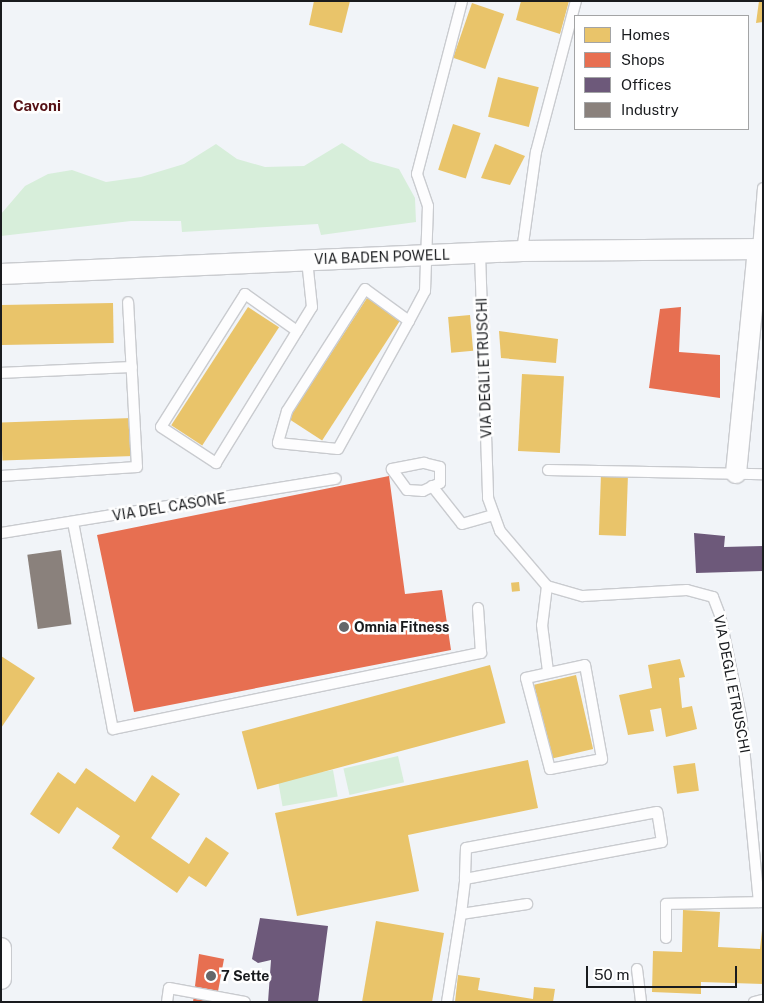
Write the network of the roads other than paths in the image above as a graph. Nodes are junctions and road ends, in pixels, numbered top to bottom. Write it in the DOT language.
graph roads {
  1 [pos="462,1"];
  2 [pos="576,1"];
  3 [pos="763,188"];
  4 [pos="760,249"];
  5 [pos="522,251"];
  6 [pos="480,253"];
  7 [pos="425,256"];
  8 [pos="307,260"];
  9 [pos="1,274"];
  10 [pos="128,302"];
  11 [pos="409,321"];
  12 [pos="297,331"];
  13 [pos="132,367"];
  14 [pos="1,373"];
  15 [pos="548,470"];
  16 [pos="736,473"];
  17 [pos="763,474"];
  18 [pos="1,476"];
  19 [pos="336,479"];
  20 [pos="432,486"];
  21 [pos="494,515"];
  22 [pos="73,522"];
  23 [pos="1,533"];
  24 [pos="548,586"];
  25 [pos="478,608"];
  26 [pos="548,671"];
  27 [pos="465,879"];
  28 [pos="761,902"];
  29 [pos="527,904"];
  30 [pos="461,914"];
  31 [pos="666,938"];
  32 [pos="1,948"];
  33 [pos="637,969"];
  34 [pos="1,978"];
  35 [pos="763,1000"];
  36 [pos="166,1002"];
  37 [pos="245,1002"];
  38 [pos="447,1002"];
  39 [pos="641,1002"];
  40 [pos="754,1002"];
  1 -- 7 [label="lane"];
  2 -- 5 [label="lane"];
  3 -- 4 [label="lane"];
  4 -- 5 [label="street, VIA BADEN POWELL"];
  4 -- 16 [label="street"];
  5 -- 6 [label="street, VIA BADEN POWELL"];
  6 -- 7 [label="street, VIA BADEN POWELL"];
  6 -- 21 [label="lane, VIA DEGLI ETRUSCHI"];
  7 -- 8 [label="street, VIA BADEN POWELL"];
  7 -- 11 [label="lane"];
  8 -- 9 [label="street, VIA BADEN POWELL"];
  8 -- 12 [label="lane"];
  10 -- 13 [label="lane"];
  11 -- 11 [label="lane"];
  12 -- 12 [label="lane"];
  13 -- 14 [label="lane"];
  13 -- 18 [label="lane"];
  15 -- 16 [label="lane"];
  16 -- 17 [label="lane"];
  19 -- 22 [label="lane, VIA DEL CASONE"];
  20 -- 20 [label="lane"];
  20 -- 21 [label="lane"];
  21 -- 24 [label="lane, VIA DEGLI ETRUSCHI"];
  22 -- 23 [label="lane, VIA DEL CASONE"];
  22 -- 25 [label="lane"];
  24 -- 26 [label="lane"];
  24 -- 28 [label="lane, VIA DEGLI ETRUSCHI"];
  26 -- 26 [label="lane"];
  27 -- 27 [label="lane"];
  27 -- 30 [label="lane"];
  28 -- 31 [label="lane"];
  29 -- 30 [label="lane"];
  30 -- 38 [label="lane"];
  32 -- 34 [label="street"];
  33 -- 39 [label="lane"];
  35 -- 40 [label="lane"];
  36 -- 37 [label="lane"];
}
